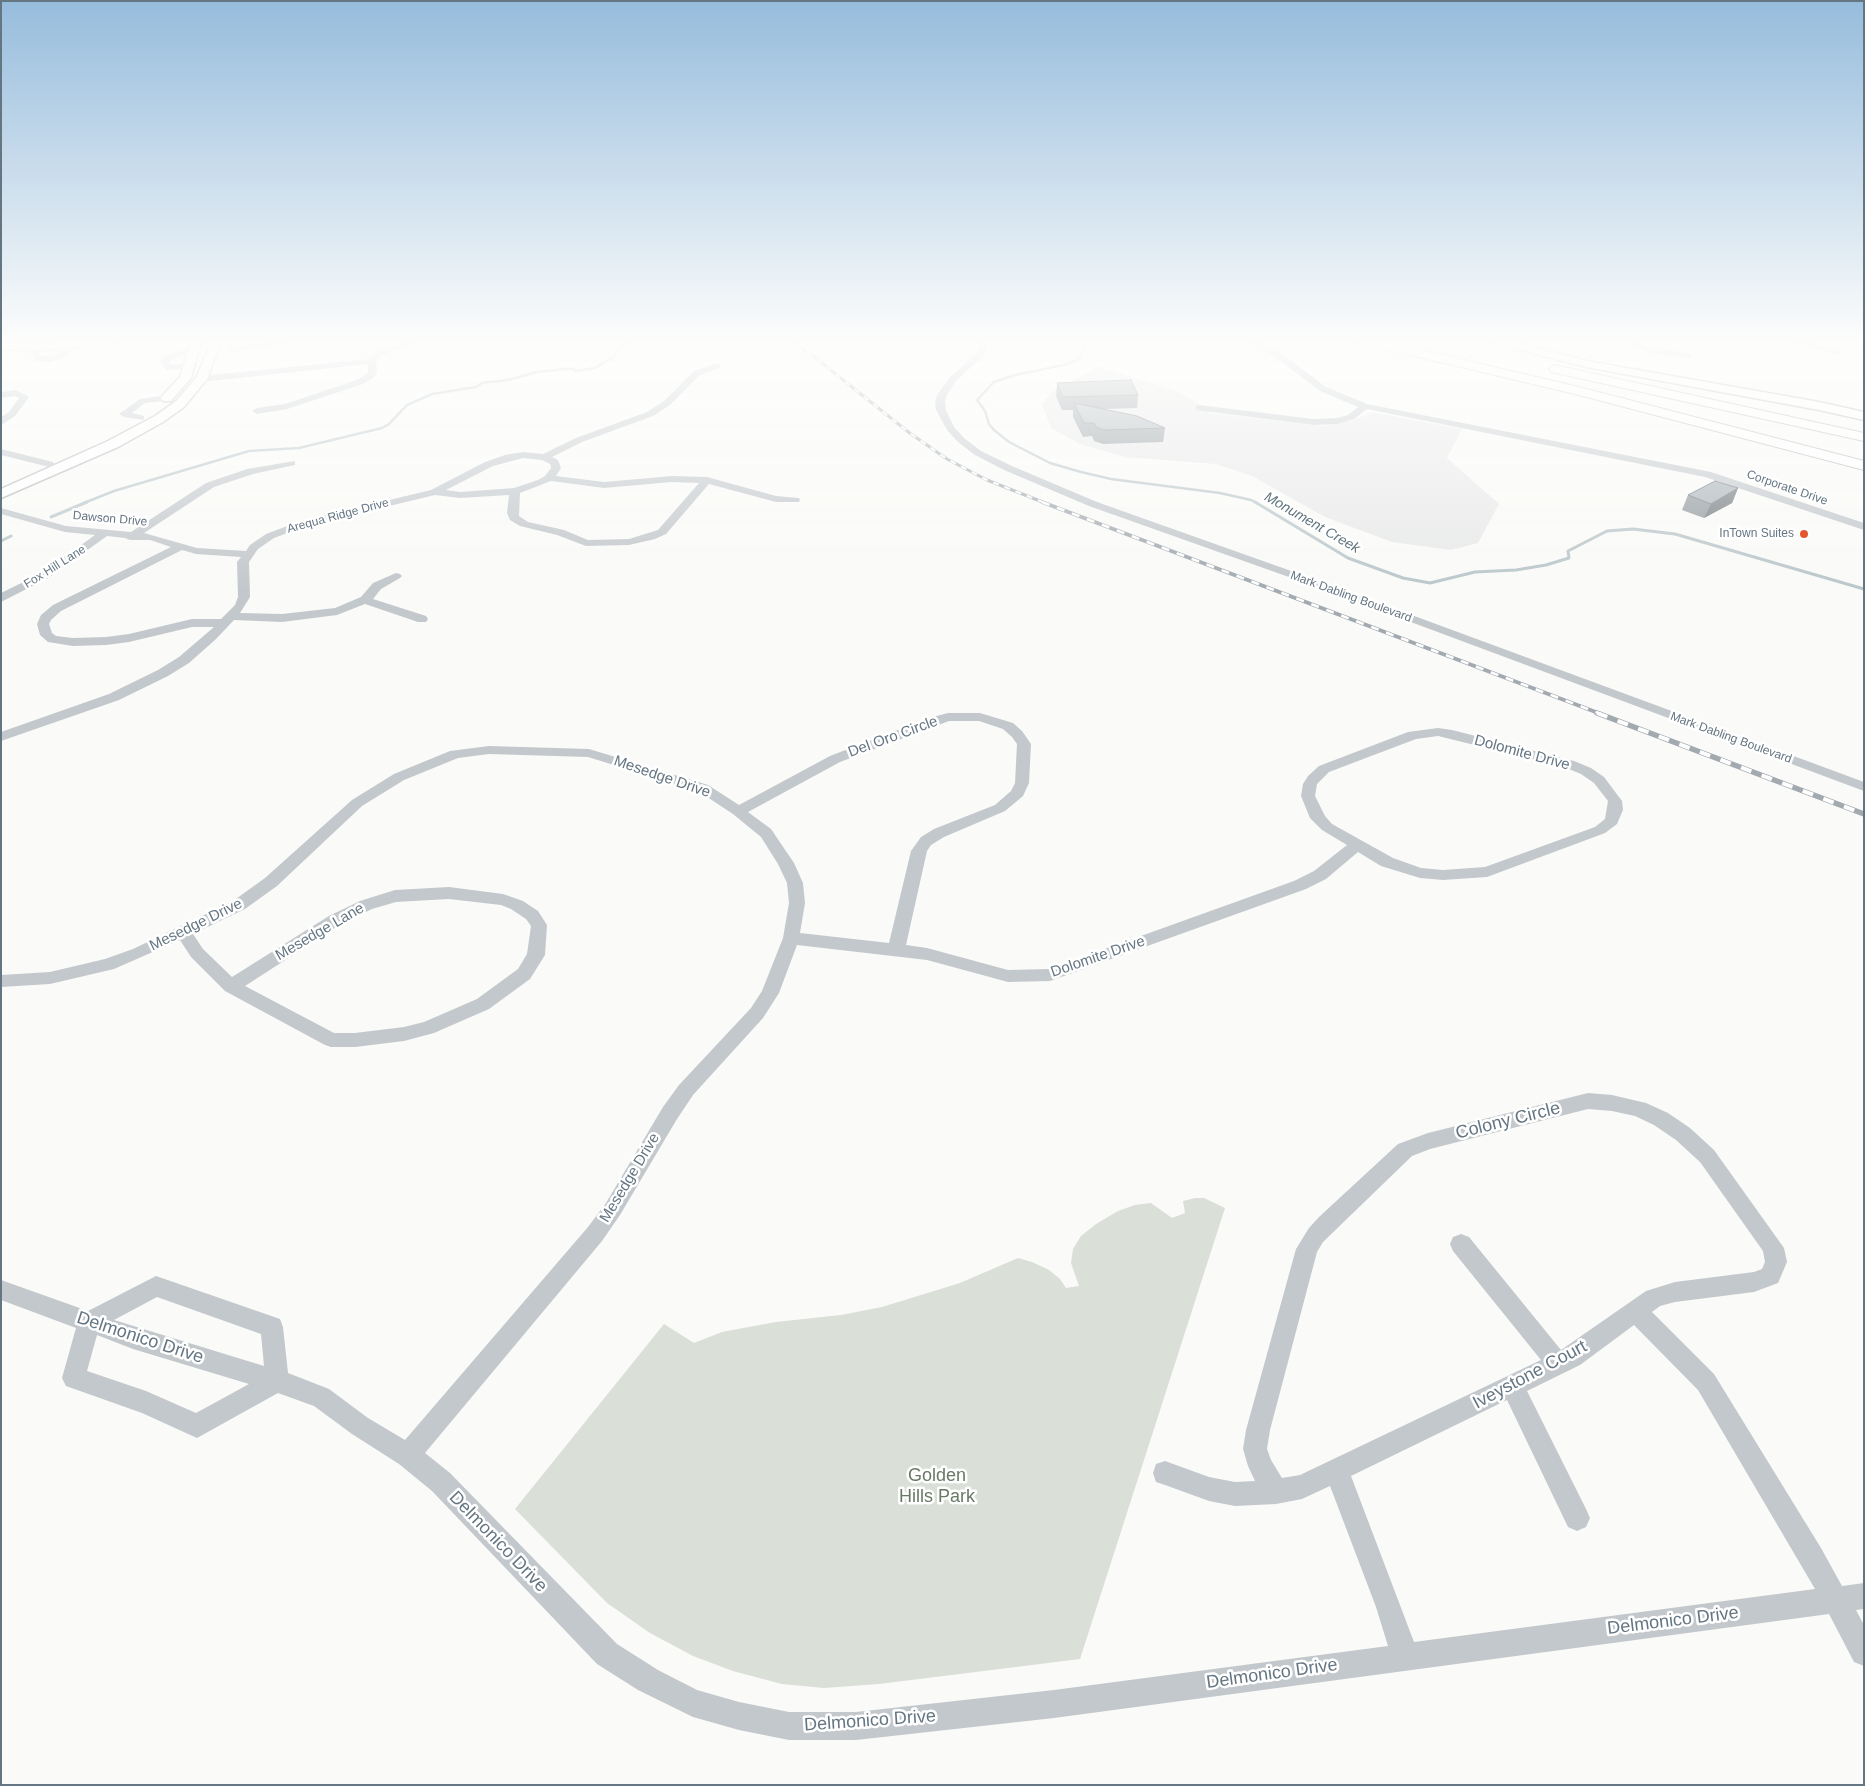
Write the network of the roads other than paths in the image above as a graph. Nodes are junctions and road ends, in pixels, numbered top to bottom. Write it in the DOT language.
graph roads {
  1 [pos="133,422"];
  2 [pos="152,422"];
  3 [pos="627,422"];
  4 [pos="946,422"];
  5 [pos="1447,422"];
  6 [pos="1698,422"];
  7 [pos="1751,422"];
  8 [pos="1799,422"];
  9 [pos="1815,422"];
  10 [pos="1864,432"];
  11 [pos="1864,437"];
  12 [pos="1864,449"];
  13 [pos="1,452"];
  14 [pos="544,457"];
  15 [pos="291,463"];
  16 [pos="49,464"];
  17 [pos="1864,466"];
  18 [pos="549,478"];
  19 [pos="707,480"];
  20 [pos="1,484"];
  21 [pos="515,491"];
  22 [pos="435,492"];
  23 [pos="1,494"];
  24 [pos="795,500"];
  25 [pos="1,511"];
  26 [pos="1,521"];
  27 [pos="1864,527"];
  28 [pos="135,534"];
  29 [pos="102,536"];
  30 [pos="124,541"];
  31 [pos="181,546"];
  32 [pos="167,553"];
  33 [pos="245,558"];
  34 [pos="396,576"];
  35 [pos="1,598"];
  36 [pos="364,600"];
  37 [pos="422,619"];
  38 [pos="228,620"];
  39 [pos="1,737"];
  40 [pos="1864,787"];
  41 [pos="738,811"];
  42 [pos="1356,844"];
  43 [pos="183,932"];
  44 [pos="792,938"];
  45 [pos="896,950"];
  46 [pos="1,981"];
  47 [pos="231,986"];
  48 [pos="1461,1244"];
  49 [pos="1,1290"];
  50 [pos="1636,1312"];
  51 [pos="89,1322"];
  52 [pos="1558,1364"];
  53 [pos="276,1381"];
  54 [pos="1513,1387"];
  55 [pos="408,1455"];
  56 [pos="1336,1469"];
  57 [pos="1165,1473"];
  58 [pos="1276,1492"];
  59 [pos="1577,1518"];
  60 [pos="1864,1596"];
  61 [pos="1834,1600"];
  62 [pos="1864,1652"];
  63 [pos="1405,1656"];
  1 -- 16 [label="main road"];
  2 -- 23 [label="main road"];
  3 -- 14 [label="street"];
  4 -- 40 [label="street, Mark Dabling Boulevard"];
  5 -- 27 [label="street, Corporate Drive"];
  6 -- 17 [label="highway"];
  7 -- 12 [label="highway"];
  8 -- 11 [label="highway"];
  9 -- 10 [label="highway"];
  13 -- 16 [label="street"];
  14 -- 18 [label="street"];
  14 -- 22 [label="street, Arequa Ridge Drive"];
  15 -- 28 [label="street"];
  16 -- 20 [label="main road"];
  18 -- 19 [label="street"];
  18 -- 21 [label="street, Arequa Ridge Drive"];
  19 -- 21 [label="street"];
  19 -- 24 [label="street"];
  21 -- 22 [label="street, Arequa Ridge Drive"];
  22 -- 33 [label="street, Arequa Ridge Drive"];
  25 -- 29 [label="street, Dawson Drive"];
  26 -- 29 [label="street, Dawson Drive"];
  28 -- 29 [label="street, Dawson Drive"];
  28 -- 30 [label="street"];
  28 -- 31 [label="street, Dawson Drive"];
  29 -- 30 [label="street, Dawson Drive"];
  29 -- 35 [label="street, Fox Hill Lane"];
  30 -- 32 [label="street, Dawson Drive"];
  31 -- 32 [label="street"];
  31 -- 33 [label="street, Dawson Drive"];
  32 -- 33 [label="street, Dawson Drive"];
  32 -- 38 [label="street"];
  33 -- 38 [label="street"];
  34 -- 36 [label="street"];
  36 -- 37 [label="street"];
  36 -- 38 [label="street"];
  38 -- 39 [label="street"];
  41 -- 43 [label="street, Mesedge Drive"];
  41 -- 44 [label="street, Mesedge Drive"];
  41 -- 45 [label="street, Del Oro Circle"];
  42 -- 42 [label="street, Dolomite Drive"];
  42 -- 45 [label="street, Dolomite Drive"];
  43 -- 46 [label="street, Mesedge Drive"];
  43 -- 47 [label="street, Mesedge Lane"];
  44 -- 45 [label="street, Dolomite Drive"];
  44 -- 55 [label="street, Mesedge Drive"];
  47 -- 47 [label="street, Mesedge Lane"];
  48 -- 52 [label="street"];
  49 -- 51 [label="street, Delmonico Drive"];
  50 -- 52 [label="street, Iveystone Court"];
  50 -- 58 [label="street, Colony Circle"];
  50 -- 61 [label="street"];
  51 -- 53 [label="street, Delmonico Drive"];
  51 -- 53 [label="street"];
  51 -- 53 [label="street"];
  52 -- 54 [label="street, Iveystone Court"];
  53 -- 55 [label="street, Delmonico Drive"];
  54 -- 56 [label="street, Iveystone Court"];
  54 -- 59 [label="street"];
  55 -- 63 [label="street, Delmonico Drive"];
  56 -- 58 [label="street"];
  56 -- 63 [label="street"];
  57 -- 58 [label="street"];
  60 -- 61 [label="street, Delmonico Drive"];
  61 -- 62 [label="street"];
  61 -- 63 [label="street, Delmonico Drive"];
}
